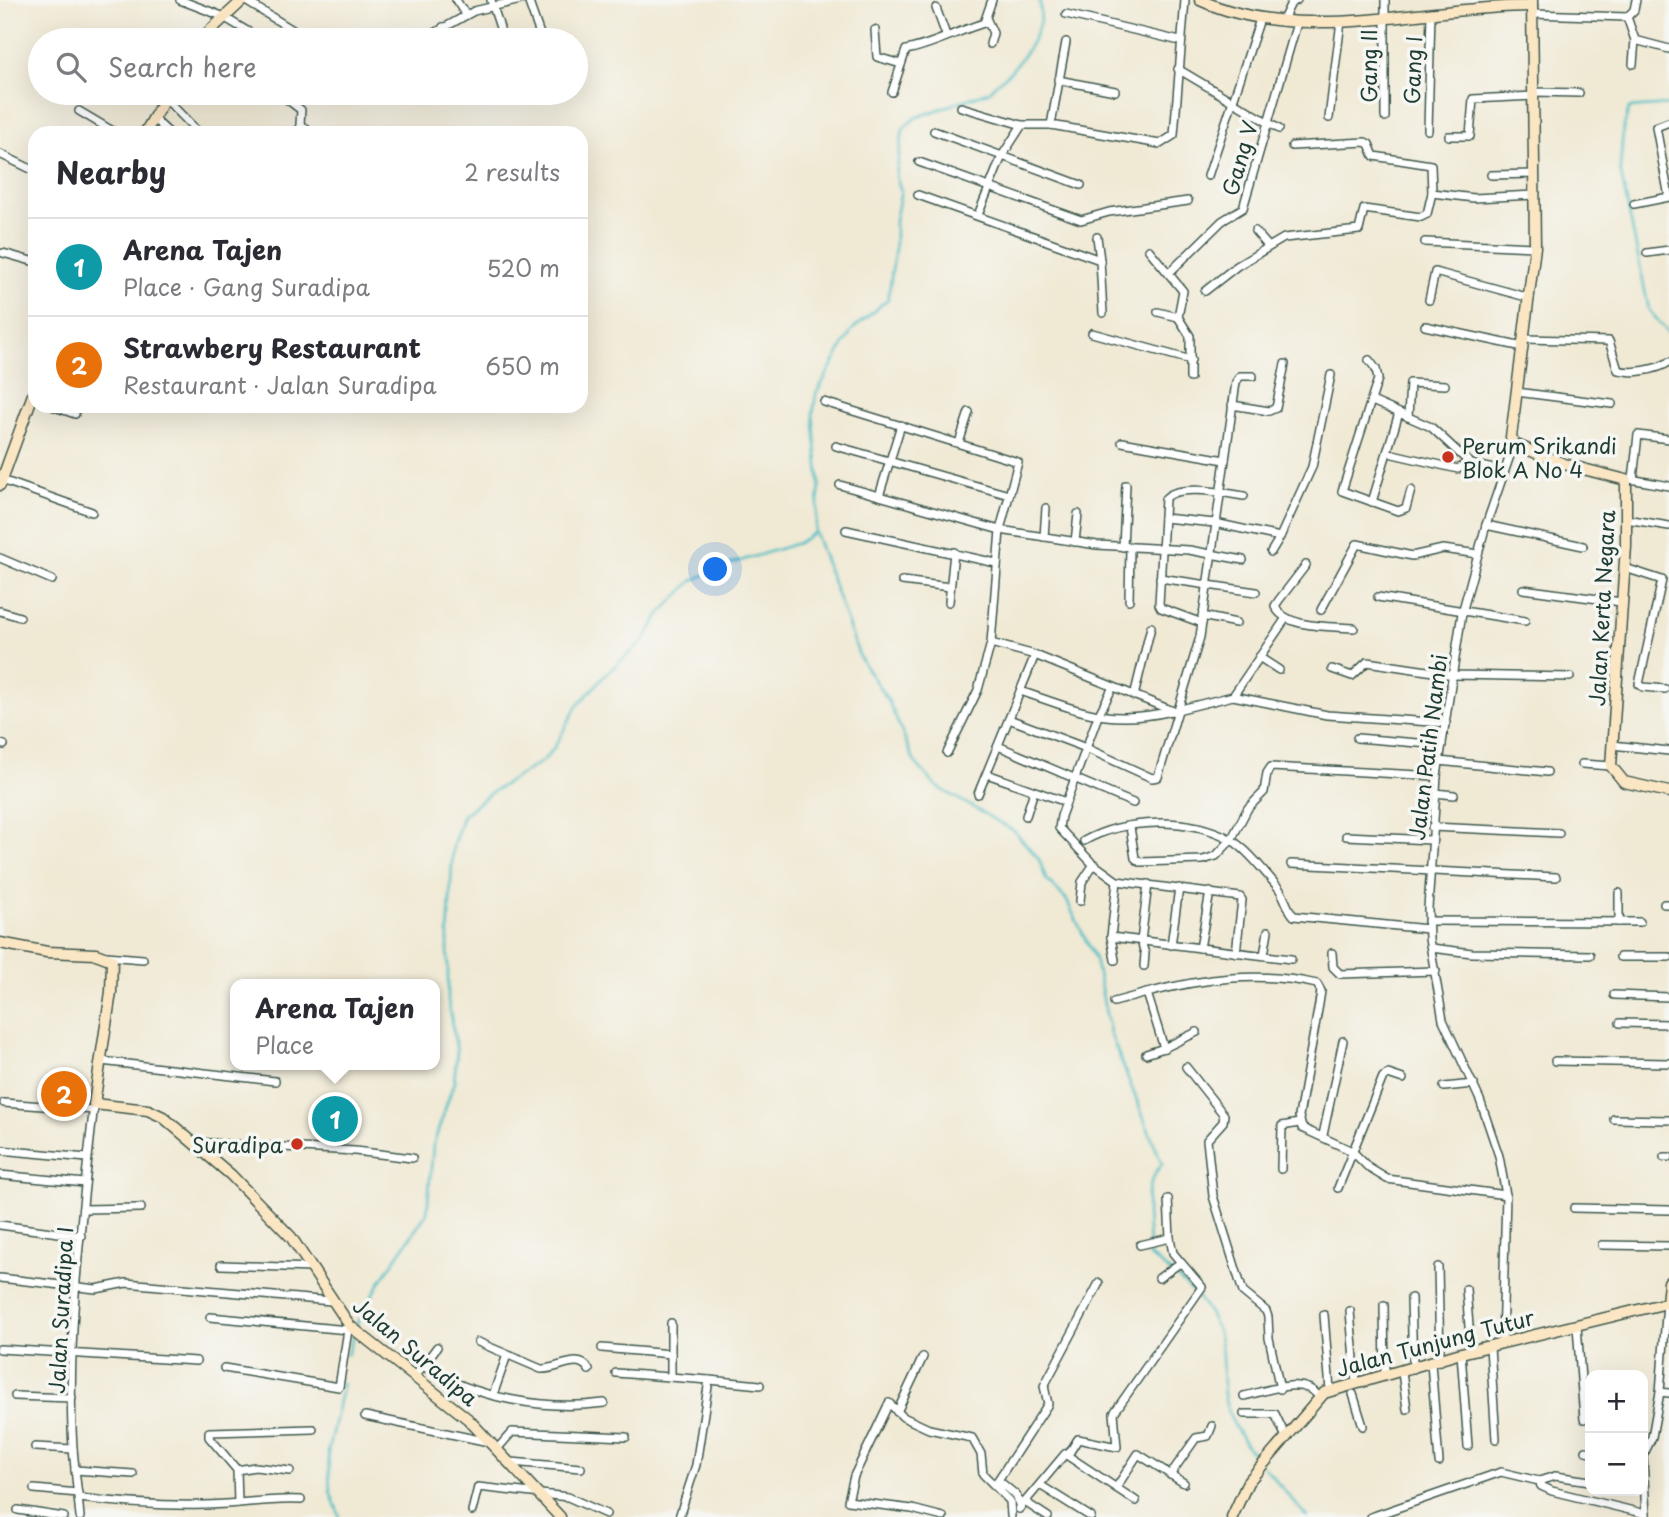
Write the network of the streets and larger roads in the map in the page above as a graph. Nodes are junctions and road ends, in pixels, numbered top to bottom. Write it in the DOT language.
graph roads {
  1 [pos="180,0"];
  2 [pos="243,0"];
  3 [pos="456,0"];
  4 [pos="521,0"];
  5 [pos="527,0"];
  6 [pos="992,0"];
  7 [pos="1185,0"];
  8 [pos="1200,0"];
  9 [pos="1297,0"];
  10 [pos="1385,0"];
  11 [pos="1636,0"];
  12 [pos="492,2"];
  13 [pos="1532,7"];
  14 [pos="936,8"];
  15 [pos="1431,11"];
  16 [pos="1066,14"];
  17 [pos="466,15"];
  18 [pos="222,16"];
  19 [pos="1386,16"];
  20 [pos="1628,18"];
  21 [pos="1260,19"];
  22 [pos="987,20"];
  23 [pos="1341,21"];
  24 [pos="1281,23"];
  25 [pos="1297,23"];
  26 [pos="443,27"];
  27 [pos="213,28"];
  28 [pos="242,28"];
  29 [pos="289,28"];
  30 [pos="500,28"];
  31 [pos="538,28"];
  32 [pos="875,30"];
  33 [pos="946,35"];
  34 [pos="1635,40"];
  35 [pos="1180,41"];
  36 [pos="1066,42"];
  37 [pos="990,44"];
  38 [pos="1669,49"];
  39 [pos="901,64"];
  40 [pos="1633,64"];
  41 [pos="1178,69"];
  42 [pos="1058,80"];
  43 [pos="892,92"];
  44 [pos="1115,92"];
  45 [pos="1579,93"];
  46 [pos="1534,94"];
  47 [pos="1231,102"];
  48 [pos="161,105"];
  49 [pos="175,105"];
  50 [pos="295,105"];
  51 [pos="961,107"];
  52 [pos="79,111"];
  53 [pos="1385,117"];
  54 [pos="153,118"];
  55 [pos="1329,118"];
  56 [pos="1669,122"];
  57 [pos="1051,124"];
  58 [pos="1267,124"];
  59 [pos="1022,125"];
  60 [pos="104,126"];
  61 [pos="149,126"];
  62 [pos="162,126"];
  63 [pos="193,126"];
  64 [pos="303,126"];
  65 [pos="1279,129"];
  66 [pos="1428,130"];
  67 [pos="934,131"];
  68 [pos="1449,136"];
  69 [pos="1292,146"];
  70 [pos="0,154"];
  71 [pos="1002,156"];
  72 [pos="919,162"];
  73 [pos="28,168"];
  74 [pos="1535,174"];
  75 [pos="1491,175"];
  76 [pos="1208,176"];
  77 [pos="1081,185"];
  78 [pos="990,186"];
  79 [pos="1432,193"];
  80 [pos="918,195"];
  81 [pos="1535,195"];
  82 [pos="1669,197"];
  83 [pos="1188,201"];
  84 [pos="1634,204"];
  85 [pos="978,215"];
  86 [pos="1255,231"];
  87 [pos="1097,237"];
  88 [pos="1425,242"];
  89 [pos="1268,246"];
  90 [pos="1535,247"];
  91 [pos="1149,250"];
  92 [pos="1669,250"];
  93 [pos="3,253"];
  94 [pos="1647,253"];
  95 [pos="28,260"];
  96 [pos="1100,260"];
  97 [pos="1169,274"];
  98 [pos="1205,291"];
  99 [pos="1530,298"];
  100 [pos="1429,300"];
  101 [pos="1158,312"];
  102 [pos="1103,313"];
  103 [pos="1178,317"];
  104 [pos="1425,326"];
  105 [pos="1092,333"];
  106 [pos="1524,343"];
  107 [pos="1191,360"];
  108 [pos="1369,360"];
  109 [pos="1285,364"];
  110 [pos="1668,364"];
  111 [pos="1331,375"];
  112 [pos="1253,376"];
  113 [pos="1190,378"];
  114 [pos="1445,385"];
  115 [pos="1516,392"];
  116 [pos="1372,401"];
  117 [pos="824,402"];
  118 [pos="1612,404"];
  119 [pos="1232,405"];
  120 [pos="28,412"];
  121 [pos="969,412"];
  122 [pos="72,413"];
  123 [pos="1399,413"];
  124 [pos="75,414"];
  125 [pos="1408,416"];
  126 [pos="901,425"];
  127 [pos="1669,439"];
  128 [pos="1122,442"];
  129 [pos="959,443"];
  130 [pos="1514,444"];
  131 [pos="836,446"];
  132 [pos="1393,454"];
  133 [pos="1225,460"];
  134 [pos="890,461"];
  135 [pos="1469,462"];
  136 [pos="1503,471"];
  137 [pos="1629,480"];
  138 [pos="1,482"];
  139 [pos="840,485"];
  140 [pos="1126,485"];
  141 [pos="1669,486"];
  142 [pos="1411,490"];
  143 [pos="1220,492"];
  144 [pos="1009,495"];
  145 [pos="879,496"];
  146 [pos="1244,496"];
  147 [pos="1372,502"];
  148 [pos="1046,508"];
  149 [pos="92,512"];
  150 [pos="1078,514"];
  151 [pos="1164,518"];
  152 [pos="1626,519"];
  153 [pos="1215,523"];
  154 [pos="1486,525"];
  155 [pos="1669,526"];
  156 [pos="845,530"];
  157 [pos="1000,530"];
  158 [pos="1044,537"];
  159 [pos="1280,537"];
  160 [pos="1075,542"];
  161 [pos="1583,546"];
  162 [pos="1127,547"];
  163 [pos="1162,548"];
  164 [pos="954,552"];
  165 [pos="1271,552"];
  166 [pos="1212,553"];
  167 [pos="1478,554"];
  168 [pos="0,558"];
  169 [pos="1243,560"];
  170 [pos="996,563"];
  171 [pos="1306,565"];
  172 [pos="1625,568"];
  173 [pos="1160,578"];
  174 [pos="52,580"];
  175 [pos="902,581"];
  176 [pos="1206,584"];
  177 [pos="950,587"];
  178 [pos="1522,589"];
  179 [pos="1256,592"];
  180 [pos="1378,597"];
  181 [pos="1129,600"];
  182 [pos="949,602"];
  183 [pos="1621,602"];
  184 [pos="1659,602"];
  185 [pos="1669,604"];
  186 [pos="1321,610"];
  187 [pos="0,611"];
  188 [pos="1462,613"];
  189 [pos="20,617"];
  190 [pos="1286,618"];
  191 [pos="1202,620"];
  192 [pos="1525,621"];
  193 [pos="1236,623"];
  194 [pos="1151,628"];
  195 [pos="1354,628"];
  196 [pos="991,643"];
  197 [pos="1035,655"];
  198 [pos="1259,657"];
  199 [pos="1332,669"];
  200 [pos="1279,670"];
  201 [pos="1454,675"];
  202 [pos="1570,677"];
  203 [pos="1113,687"];
  204 [pos="1665,689"];
  205 [pos="1020,691"];
  206 [pos="1134,696"];
  207 [pos="1233,696"];
  208 [pos="1175,711"];
  209 [pos="1098,716"];
  210 [pos="1009,719"];
  211 [pos="1446,723"];
  212 [pos="1357,738"];
  213 [pos="1442,745"];
  214 [pos="1612,745"];
  215 [pos="998,746"];
  216 [pos="1086,748"];
  217 [pos="1669,751"];
  218 [pos="947,753"];
  219 [pos="1439,761"];
  220 [pos="1582,764"];
  221 [pos="1609,766"];
  222 [pos="1547,772"];
  223 [pos="987,774"];
  224 [pos="1076,776"];
  225 [pos="1437,776"];
  226 [pos="1034,791"];
  227 [pos="1669,792"];
  228 [pos="1435,793"];
  229 [pos="978,794"];
  230 [pos="1454,795"];
  231 [pos="1066,803"];
  232 [pos="1133,803"];
  233 [pos="1026,816"];
  234 [pos="1130,827"];
  235 [pos="1432,827"];
  236 [pos="1559,833"];
  237 [pos="1346,836"];
  238 [pos="1231,840"];
  239 [pos="1431,840"];
  240 [pos="1084,841"];
  241 [pos="1094,864"];
  242 [pos="1291,864"];
  243 [pos="1430,872"];
  244 [pos="1556,877"];
  245 [pos="1117,881"];
  246 [pos="1148,884"];
  247 [pos="1179,888"];
  248 [pos="1210,892"];
  249 [pos="1619,894"];
  250 [pos="1080,901"];
  251 [pos="1619,922"];
  252 [pos="1640,922"];
  253 [pos="1428,925"];
  254 [pos="1268,930"];
  255 [pos="1111,937"];
  256 [pos="1141,941"];
  257 [pos="0,943"];
  258 [pos="1171,945"];
  259 [pos="1200,948"];
  260 [pos="1431,948"];
  261 [pos="1237,953"];
  262 [pos="1332,953"];
  263 [pos="1264,955"];
  264 [pos="1590,955"];
  265 [pos="105,956"];
  266 [pos="1620,957"];
  267 [pos="1669,957"];
  268 [pos="143,959"];
  269 [pos="1291,959"];
  270 [pos="1115,960"];
  271 [pos="1144,966"];
  272 [pos="1436,971"];
  273 [pos="1147,993"];
  274 [pos="1614,995"];
  275 [pos="1669,997"];
  276 [pos="1114,1002"];
  277 [pos="1620,1023"];
  278 [pos="1669,1024"];
  279 [pos="1197,1032"];
  280 [pos="1343,1041"];
  281 [pos="1164,1048"];
  282 [pos="1146,1055"];
  283 [pos="101,1061"];
  284 [pos="1555,1061"];
  285 [pos="1669,1063"];
  286 [pos="1185,1067"];
  287 [pos="1403,1079"];
  288 [pos="275,1082"];
  289 [pos="1474,1084"];
  290 [pos="1444,1087"];
  291 [pos="4,1103"];
  292 [pos="94,1107"];
  293 [pos="1614,1119"];
  294 [pos="1669,1120"];
  295 [pos="1299,1124"];
  296 [pos="1323,1135"];
  297 [pos="193,1142"];
  298 [pos="0,1150"];
  299 [pos="1352,1151"];
  300 [pos="87,1158"];
  301 [pos="412,1158"];
  302 [pos="1281,1169"];
  303 [pos="0,1175"];
  304 [pos="85,1183"];
  305 [pos="1338,1188"];
  306 [pos="1506,1195"];
  307 [pos="1168,1199"];
  308 [pos="141,1208"];
  309 [pos="1574,1208"];
  310 [pos="83,1209"];
  311 [pos="1669,1210"];
  312 [pos="0,1225"];
  313 [pos="81,1236"];
  314 [pos="1170,1237"];
  315 [pos="1140,1245"];
  316 [pos="1602,1245"];
  317 [pos="1669,1246"];
  318 [pos="1180,1263"];
  319 [pos="221,1265"];
  320 [pos="1438,1267"];
  321 [pos="312,1268"];
  322 [pos="0,1278"];
  323 [pos="1159,1278"];
  324 [pos="1669,1282"];
  325 [pos="1099,1283"];
  326 [pos="77,1288"];
  327 [pos="1466,1289"];
  328 [pos="1411,1298"];
  329 [pos="331,1301"];
  330 [pos="1667,1303"];
  331 [pos="1384,1305"];
  332 [pos="1350,1311"];
  333 [pos="1324,1315"];
  334 [pos="1667,1316"];
  335 [pos="210,1317"];
  336 [pos="671,1323"];
  337 [pos="1577,1326"];
  338 [pos="348,1327"];
  339 [pos="1666,1339"];
  340 [pos="478,1342"];
  341 [pos="1502,1344"];
  342 [pos="437,1347"];
  343 [pos="1490,1347"];
  344 [pos="602,1348"];
  345 [pos="0,1349"];
  346 [pos="74,1351"];
  347 [pos="1466,1352"];
  348 [pos="671,1354"];
  349 [pos="507,1355"];
  350 [pos="923,1357"];
  351 [pos="196,1361"];
  352 [pos="1436,1362"];
  353 [pos="423,1366"];
  354 [pos="1410,1367"];
  355 [pos="224,1368"];
  356 [pos="590,1370"];
  357 [pos="616,1373"];
  358 [pos="416,1375"];
  359 [pos="1385,1375"];
  360 [pos="671,1377"];
  361 [pos="709,1380"];
  362 [pos="1356,1383"];
  363 [pos="760,1385"];
  364 [pos="1280,1389"];
  365 [pos="1330,1390"];
  366 [pos="1665,1392"];
  367 [pos="1353,1394"];
  368 [pos="493,1395"];
  369 [pos="15,1396"];
  370 [pos="1244,1396"];
  371 [pos="1319,1397"];
  372 [pos="72,1398"];
  373 [pos="604,1403"];
  374 [pos="1407,1409"];
  375 [pos="897,1412"];
  376 [pos="1244,1414"];
  377 [pos="365,1416"];
  378 [pos="1584,1419"];
  379 [pos="1212,1426"];
  380 [pos="1363,1426"];
  381 [pos="313,1429"];
  382 [pos="1285,1435"];
  383 [pos="626,1437"];
  384 [pos="1496,1439"];
  385 [pos="495,1445"];
  386 [pos="1468,1446"];
  387 [pos="1648,1446"];
  388 [pos="35,1447"];
  389 [pos="73,1449"];
  390 [pos="1068,1455"];
  391 [pos="511,1462"];
  392 [pos="1439,1462"];
  393 [pos="581,1468"];
  394 [pos="75,1470"];
  395 [pos="237,1470"];
  396 [pos="290,1471"];
  397 [pos="133,1474"];
  398 [pos="1170,1475"];
  399 [pos="1585,1480"];
  400 [pos="1539,1481"];
  401 [pos="1184,1483"];
  402 [pos="1040,1485"];
  403 [pos="1116,1488"];
  404 [pos="34,1489"];
  405 [pos="78,1495"];
  406 [pos="539,1495"];
  407 [pos="1644,1496"];
  408 [pos="301,1500"];
  409 [pos="1136,1501"];
  410 [pos="238,1503"];
  411 [pos="1023,1505"];
  412 [pos="18,1510"];
  413 [pos="472,1511"];
  414 [pos="607,1514"];
  415 [pos="1646,1516"];
  416 [pos="64,1517"];
  417 [pos="80,1517"];
  418 [pos="560,1517"];
  419 [pos="679,1517"];
  420 [pos="943,1517"];
  421 [pos="1011,1517"];
  422 [pos="1048,1517"];
  423 [pos="1091,1517"];
  424 [pos="1232,1517"];
  425 [pos="1371,1517"];
  1 -- 18 [label="street"];
  2 -- 18 [label="street"];
  2 -- 29 [label="street"];
  3 -- 17 [label="street"];
  4 -- 12 [label="street"];
  5 -- 31 [label="street"];
  6 -- 22 [label="street"];
  7 -- 35 [label="street"];
  8 -- 21 [label="street"];
  9 -- 24 [label="street"];
  10 -- 19 [label="street, Gang II"];
  11 -- 20 [label="street"];
  12 -- 17 [label="street"];
  12 -- 30 [label="street"];
  13 -- 15 [label="street"];
  13 -- 20 [label="street"];
  13 -- 46 [label="street"];
  14 -- 33 [label="street"];
  15 -- 19 [label="street"];
  15 -- 66 [label="street, Gang I"];
  16 -- 35 [label="street"];
  17 -- 26 [label="street"];
  18 -- 27 [label="street"];
  18 -- 28 [label="street"];
  19 -- 23 [label="street"];
  19 -- 53 [label="street, Gang II"];
  20 -- 34 [label="street"];
  21 -- 24 [label="street"];
  21 -- 47 [label="street"];
  22 -- 33 [label="street"];
  22 -- 37 [label="street"];
  23 -- 25 [label="street"];
  23 -- 55 [label="street"];
  24 -- 25 [label="street"];
  25 -- 58 [label="street, Gang V"];
  32 -- 39 [label="street"];
  33 -- 39 [label="street"];
  34 -- 38 [label="street"];
  34 -- 40 [label="street"];
  35 -- 41 [label="street"];
  36 -- 42 [label="street"];
  39 -- 43 [label="street"];
  41 -- 47 [label="street"];
  41 -- 57 [label="street"];
  42 -- 44 [label="street"];
  42 -- 57 [label="street"];
  45 -- 46 [label="street"];
  46 -- 68 [label="street"];
  46 -- 74 [label="street"];
  47 -- 58 [label="street"];
  47 -- 76 [label="street"];
  48 -- 54 [label="street"];
  49 -- 63 [label="street"];
  50 -- 64 [label="street"];
  51 -- 59 [label="street"];
  52 -- 60 [label="street"];
  54 -- 61 [label="street"];
  54 -- 62 [label="street"];
  56 -- 82 [label="street"];
  57 -- 59 [label="street"];
  58 -- 65 [label="street"];
  58 -- 97 [label="street, Gang V"];
  59 -- 71 [label="street"];
  67 -- 71 [label="street"];
  69 -- 79 [label="street"];
  70 -- 73 [label="street"];
  71 -- 77 [label="street"];
  71 -- 78 [label="street"];
  72 -- 78 [label="street"];
  74 -- 75 [label="street"];
  74 -- 81 [label="street"];
  78 -- 83 [label="street"];
  78 -- 85 [label="street"];
  79 -- 81 [label="street"];
  79 -- 89 [label="street"];
  80 -- 85 [label="street"];
  81 -- 90 [label="street"];
  82 -- 84 [label="street"];
  85 -- 96 [label="street"];
  86 -- 89 [label="street"];
  87 -- 96 [label="street"];
  88 -- 90 [label="street"];
  89 -- 98 [label="street"];
  90 -- 99 [label="street"];
  91 -- 97 [label="street"];
  92 -- 94 [label="street"];
  93 -- 95 [label="street"];
  96 -- 102 [label="street"];
  97 -- 103 [label="street"];
  99 -- 100 [label="street"];
  99 -- 106 [label="street"];
  101 -- 103 [label="street"];
  103 -- 107 [label="street"];
  104 -- 106 [label="street"];
  105 -- 107 [label="street"];
  106 -- 110 [label="street"];
  106 -- 115 [label="street"];
  107 -- 113 [label="street"];
  108 -- 116 [label="street"];
  109 -- 119 [label="street"];
  111 -- 159 [label="street"];
  112 -- 119 [label="street"];
  114 -- 125 [label="street"];
  115 -- 118 [label="street"];
  115 -- 130 [label="street"];
  116 -- 123 [label="street"];
  116 -- 147 [label="street"];
  117 -- 126 [label="street"];
  119 -- 133 [label="street"];
  120 -- 138 [label="street"];
  121 -- 129 [label="street"];
  122 -- 124 [label="street"];
  123 -- 125 [label="street"];
  123 -- 147 [label="street"];
  125 -- 135 [label="street"];
  126 -- 129 [label="street"];
  126 -- 134 [label="street"];
  127 -- 137 [label="street"];
  128 -- 133 [label="street"];
  129 -- 144 [label="street"];
  130 -- 136 [label="street, Jalan Patih Nambi"];
  130 -- 137 [label="street, Jalan Kerta Negara"];
  131 -- 134 [label="street"];
  132 -- 135 [label="street"];
  133 -- 143 [label="street"];
  134 -- 144 [label="street"];
  134 -- 145 [label="street"];
  135 -- 136 [label="street"];
  136 -- 154 [label="street, Jalan Patih Nambi"];
  137 -- 141 [label="street"];
  137 -- 152 [label="street, Jalan Kerta Negara"];
  138 -- 149 [label="street"];
  139 -- 145 [label="street"];
  140 -- 162 [label="street"];
  142 -- 147 [label="street"];
  143 -- 146 [label="street"];
  143 -- 151 [label="street"];
  143 -- 153 [label="street"];
  144 -- 157 [label="street"];
  145 -- 157 [label="street"];
  148 -- 158 [label="street"];
  150 -- 160 [label="street"];
  151 -- 153 [label="street"];
  151 -- 163 [label="street"];
  152 -- 155 [label="street"];
  152 -- 172 [label="street, Jalan Kerta Negara"];
  153 -- 159 [label="street"];
  153 -- 166 [label="street"];
  154 -- 161 [label="street"];
  154 -- 167 [label="street, Jalan Patih Nambi"];
  156 -- 164 [label="street"];
  157 -- 158 [label="street"];
  157 -- 170 [label="street"];
  158 -- 160 [label="street"];
  159 -- 165 [label="street"];
  160 -- 162 [label="street"];
  162 -- 163 [label="street"];
  162 -- 181 [label="street"];
  163 -- 166 [label="street"];
  163 -- 173 [label="street"];
  164 -- 170 [label="street"];
  164 -- 177 [label="street"];
  166 -- 169 [label="street"];
  166 -- 176 [label="street"];
  167 -- 186 [label="street"];
  167 -- 188 [label="street, Jalan Patih Nambi"];
  168 -- 174 [label="street"];
  170 -- 196 [label="street"];
  171 -- 190 [label="street"];
  172 -- 183 [label="street, Jalan Kerta Negara"];
  172 -- 184 [label="street"];
  173 -- 176 [label="street"];
  173 -- 191 [label="street"];
  175 -- 177 [label="street"];
  176 -- 179 [label="street"];
  176 -- 191 [label="street"];
  177 -- 182 [label="street"];
  178 -- 183 [label="street"];
  180 -- 188 [label="street"];
  183 -- 214 [label="street, Jalan Kerta Negara"];
  184 -- 185 [label="street"];
  184 -- 204 [label="street"];
  187 -- 189 [label="street"];
  188 -- 192 [label="street"];
  188 -- 201 [label="street, Jalan Patih Nambi"];
  190 -- 195 [label="street"];
  190 -- 198 [label="street"];
  191 -- 193 [label="street"];
  191 -- 208 [label="street"];
  194 -- 206 [label="street"];
  196 -- 197 [label="street"];
  196 -- 218 [label="street"];
  197 -- 203 [label="street"];
  197 -- 205 [label="street"];
  198 -- 200 [label="street"];
  198 -- 207 [label="street"];
  199 -- 201 [label="street"];
  201 -- 202 [label="street"];
  201 -- 211 [label="street, Jalan Patih Nambi"];
  203 -- 206 [label="street"];
  203 -- 209 [label="street"];
  205 -- 209 [label="street"];
  205 -- 210 [label="street"];
  206 -- 208 [label="street"];
  207 -- 208 [label="street"];
  207 -- 211 [label="street"];
  208 -- 209 [label="street"];
  208 -- 216 [label="street"];
  209 -- 216 [label="street"];
  210 -- 215 [label="street"];
  210 -- 216 [label="street"];
  211 -- 213 [label="street, Jalan Patih Nambi"];
  212 -- 213 [label="street"];
  213 -- 219 [label="street, Jalan Patih Nambi"];
  214 -- 217 [label="street"];
  214 -- 221 [label="street, Jalan Kerta Negara"];
  215 -- 223 [label="street"];
  215 -- 224 [label="street"];
  216 -- 224 [label="street"];
  219 -- 222 [label="street"];
  219 -- 225 [label="street, Jalan Patih Nambi"];
  220 -- 221 [label="street"];
  221 -- 227 [label="street"];
  223 -- 226 [label="street"];
  223 -- 229 [label="street"];
  224 -- 231 [label="street"];
  224 -- 232 [label="street"];
  225 -- 228 [label="street, Jalan Patih Nambi"];
  225 -- 238 [label="street"];
  226 -- 231 [label="street"];
  226 -- 233 [label="street"];
  228 -- 230 [label="street"];
  228 -- 235 [label="street, Jalan Patih Nambi"];
  231 -- 241 [label="street"];
  234 -- 238 [label="street"];
  234 -- 238 [label="street"];
  234 -- 240 [label="street"];
  235 -- 236 [label="street"];
  235 -- 239 [label="street, Jalan Patih Nambi"];
  237 -- 239 [label="street"];
  238 -- 253 [label="street"];
  239 -- 243 [label="street, Jalan Patih Nambi"];
  241 -- 245 [label="street"];
  241 -- 250 [label="street"];
  242 -- 243 [label="street"];
  243 -- 244 [label="street"];
  243 -- 253 [label="street, Jalan Patih Nambi"];
  245 -- 246 [label="street"];
  245 -- 255 [label="street"];
  246 -- 247 [label="street"];
  246 -- 256 [label="street"];
  247 -- 248 [label="street"];
  247 -- 258 [label="street"];
  248 -- 259 [label="street"];
  248 -- 261 [label="street"];
  249 -- 251 [label="street"];
  251 -- 252 [label="street"];
  251 -- 253 [label="street"];
  253 -- 260 [label="street, Jalan Patih Nambi"];
  254 -- 263 [label="street"];
  255 -- 256 [label="street"];
  255 -- 270 [label="street"];
  256 -- 258 [label="street"];
  256 -- 271 [label="street"];
  257 -- 265 [label="street"];
  258 -- 259 [label="street"];
  259 -- 261 [label="street"];
  260 -- 264 [label="street"];
  260 -- 272 [label="street, Jalan Patih Nambi"];
  261 -- 263 [label="street"];
  262 -- 272 [label="street"];
  263 -- 269 [label="street"];
  265 -- 268 [label="street"];
  265 -- 283 [label="street"];
  266 -- 267 [label="street"];
  272 -- 289 [label="street, Jalan Patih Nambi"];
  273 -- 276 [label="street"];
  273 -- 281 [label="street"];
  273 -- 295 [label="street"];
  274 -- 275 [label="street"];
  277 -- 278 [label="street"];
  279 -- 281 [label="street"];
  280 -- 296 [label="street"];
  281 -- 282 [label="street"];
  283 -- 288 [label="street"];
  283 -- 292 [label="street"];
  284 -- 285 [label="street"];
  286 -- 364 [label="street"];
  287 -- 299 [label="street"];
  289 -- 290 [label="street"];
  289 -- 306 [label="street, Jalan Patih Nambi"];
  291 -- 292 [label="street"];
  292 -- 297 [label="street, Jalan Suradipa"];
  292 -- 300 [label="street, Jalan Suradipa I"];
  293 -- 294 [label="street"];
  295 -- 296 [label="street"];
  295 -- 302 [label="street"];
  296 -- 299 [label="street"];
  297 -- 301 [label="street"];
  297 -- 321 [label="street, Jalan Suradipa"];
  298 -- 300 [label="street"];
  299 -- 305 [label="street"];
  299 -- 306 [label="street"];
  300 -- 304 [label="street, Jalan Suradipa I"];
  303 -- 304 [label="street"];
  304 -- 310 [label="street, Jalan Suradipa I"];
  306 -- 341 [label="street, Jalan Patih Nambi"];
  307 -- 314 [label="street"];
  308 -- 310 [label="street"];
  309 -- 311 [label="street"];
  310 -- 313 [label="street, Jalan Suradipa I"];
  312 -- 313 [label="street"];
  313 -- 326 [label="street, Jalan Suradipa I"];
  314 -- 315 [label="street"];
  314 -- 318 [label="street"];
  316 -- 317 [label="street"];
  318 -- 323 [label="street"];
  318 -- 390 [label="street"];
  319 -- 321 [label="street"];
  320 -- 352 [label="street"];
  321 -- 329 [label="street, Jalan Suradipa"];
  322 -- 326 [label="street"];
  324 -- 330 [label="street"];
  325 -- 411 [label="street"];
  326 -- 329 [label="street"];
  326 -- 346 [label="street, Jalan Suradipa I"];
  327 -- 347 [label="street"];
  328 -- 354 [label="street"];
  329 -- 338 [label="street, Jalan Suradipa"];
  330 -- 334 [label="street"];
  330 -- 337 [label="street, Jalan Tunjung Tutur"];
  331 -- 359 [label="street"];
  332 -- 362 [label="street"];
  333 -- 365 [label="street"];
  334 -- 339 [label="street"];
  335 -- 338 [label="street"];
  336 -- 348 [label="street"];
  337 -- 341 [label="street, Jalan Tunjung Tutur"];
  337 -- 378 [label="street"];
  338 -- 355 [label="street"];
  338 -- 358 [label="street, Jalan Suradipa"];
  339 -- 366 [label="street"];
  340 -- 349 [label="street"];
  341 -- 343 [label="street, Jalan Tunjung Tutur"];
  342 -- 353 [label="street"];
  343 -- 347 [label="street, Jalan Tunjung Tutur"];
  343 -- 384 [label="street"];
  344 -- 348 [label="street"];
  345 -- 346 [label="street"];
  346 -- 351 [label="street"];
  346 -- 372 [label="street, Jalan Suradipa I"];
  347 -- 352 [label="street, Jalan Tunjung Tutur"];
  347 -- 386 [label="street"];
  348 -- 360 [label="street"];
  349 -- 356 [label="street"];
  349 -- 368 [label="street"];
  350 -- 375 [label="street"];
  352 -- 354 [label="street, Jalan Tunjung Tutur"];
  352 -- 392 [label="street"];
  353 -- 358 [label="street"];
  353 -- 368 [label="street"];
  354 -- 359 [label="street, Jalan Tunjung Tutur"];
  354 -- 374 [label="street"];
  357 -- 360 [label="street"];
  358 -- 385 [label="street, Jalan Suradipa"];
  359 -- 362 [label="street, Jalan Tunjung Tutur"];
  360 -- 361 [label="street"];
  361 -- 363 [label="street"];
  361 -- 419 [label="street"];
  362 -- 365 [label="street, Jalan Tunjung Tutur"];
  364 -- 370 [label="street"];
  364 -- 371 [label="street"];
  365 -- 371 [label="street, Jalan Tunjung Tutur"];
  366 -- 387 [label="street"];
  367 -- 380 [label="street"];
  368 -- 373 [label="street"];
  369 -- 372 [label="street"];
  371 -- 382 [label="street, Jalan Tunjung Tutur"];
  372 -- 389 [label="street, Jalan Suradipa I"];
  375 -- 420 [label="street"];
  375 -- 421 [label="street"];
  376 -- 382 [label="street"];
  377 -- 385 [label="street"];
  379 -- 398 [label="street"];
  381 -- 395 [label="street"];
  382 -- 424 [label="street, Jalan Tunjung Tutur"];
  383 -- 385 [label="street"];
  385 -- 391 [label="street, Jalan Suradipa"];
  388 -- 389 [label="street"];
  389 -- 394 [label="street, Jalan Suradipa I"];
  390 -- 402 [label="street"];
  390 -- 403 [label="street"];
  391 -- 393 [label="street"];
  391 -- 406 [label="street, Jalan Suradipa"];
  394 -- 397 [label="street"];
  394 -- 405 [label="street, Jalan Suradipa I"];
  395 -- 396 [label="street"];
  395 -- 410 [label="street"];
  398 -- 401 [label="street"];
  398 -- 403 [label="street"];
  399 -- 400 [label="street"];
  400 -- 415 [label="street"];
  400 -- 425 [label="street"];
  402 -- 411 [label="street"];
  402 -- 423 [label="street"];
  403 -- 409 [label="street"];
  404 -- 405 [label="street"];
  405 -- 410 [label="street"];
  405 -- 417 [label="street, Jalan Suradipa I"];
  406 -- 413 [label="street"];
  406 -- 414 [label="street"];
  406 -- 418 [label="street, Jalan Suradipa"];
  407 -- 415 [label="street"];
  408 -- 410 [label="street"];
  411 -- 421 [label="street"];
  411 -- 422 [label="street"];
  412 -- 416 [label="street"];
}
